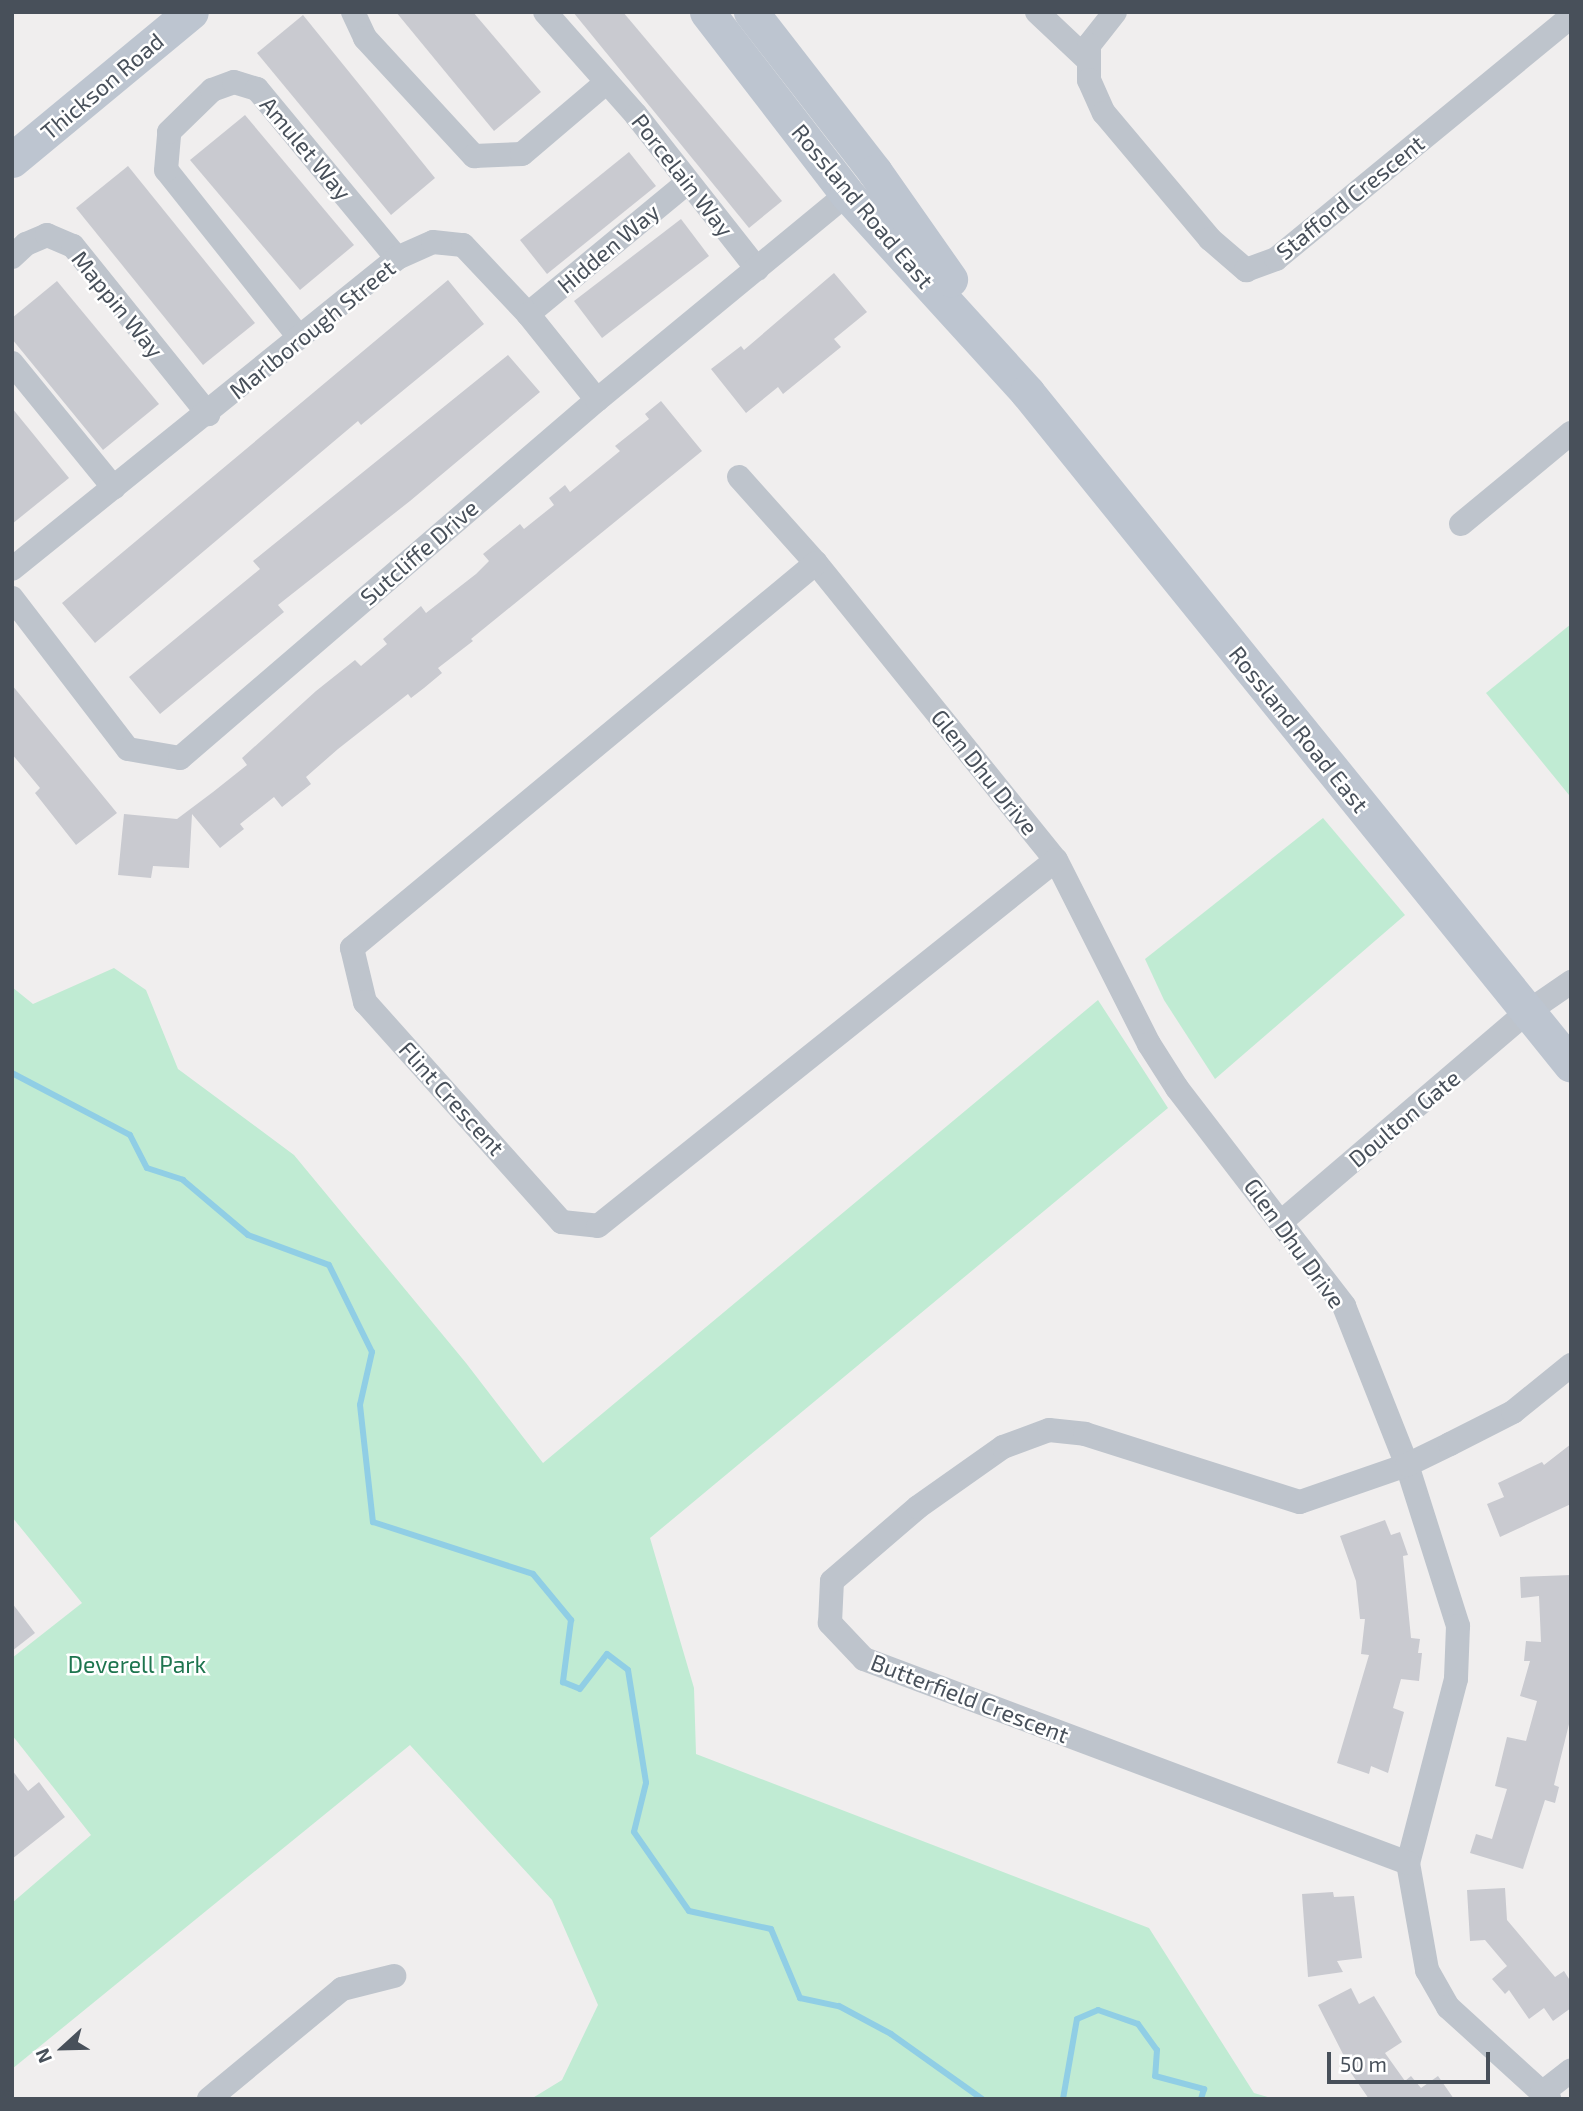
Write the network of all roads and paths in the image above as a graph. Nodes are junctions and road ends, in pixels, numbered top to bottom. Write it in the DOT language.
graph roads {
  1 [pos="191,12"];
  2 [pos="353,12"];
  3 [pos="545,12"];
  4 [pos="707,12"];
  5 [pos="751,12"];
  6 [pos="1037,12"];
  7 [pos="1115,12"];
  8 [pos="1571,17"];
  9 [pos="1088,60"];
  10 [pos="607,82"];
  11 [pos="12,160"];
  12 [pos="688,182"];
  13 [pos="847,194"];
  14 [pos="12,257"];
  15 [pos="397,258"];
  16 [pos="757,269"];
  17 [pos="528,314"];
  18 [pos="299,337"];
  19 [pos="12,363"];
  20 [pos="1027,392"];
  21 [pos="597,400"];
  22 [pos="208,414"];
  23 [pos="1571,433"];
  24 [pos="739,477"];
  25 [pos="114,488"];
  26 [pos="1461,524"];
  27 [pos="816,563"];
  28 [pos="12,569"];
  29 [pos="12,598"];
  30 [pos="1056,860"];
  31 [pos="1571,982"];
  32 [pos="1526,1013"];
  33 [pos="1571,1065"];
  34 [pos="1281,1222"];
  35 [pos="1571,1365"];
  36 [pos="1407,1465"];
  37 [pos="1408,1863"];
  38 [pos="394,1976"];
  39 [pos="1571,2070"];
  40 [pos="1546,2096"];
  41 [pos="209,2099"];
  1 -- 11 [label="main road, Thickson Road"];
  2 -- 10 [label="street"];
  3 -- 10 [label="street, Porcelain Way"];
  4 -- 13 [label="main road, Rossland Road East"];
  5 -- 20 [label="main road, Rossland Road East"];
  6 -- 9 [label="street"];
  7 -- 9 [label="street"];
  8 -- 9 [label="street, Stafford Crescent"];
  10 -- 12 [label="street, Porcelain Way"];
  12 -- 16 [label="street, Porcelain Way"];
  12 -- 17 [label="street, Hidden Way"];
  13 -- 16 [label="street, Sutcliffe Drive"];
  13 -- 20 [label="main road, Rossland Road East"];
  14 -- 22 [label="street, Mappin Way"];
  15 -- 17 [label="street, Marlborough Street"];
  15 -- 18 [label="street, Marlborough Street"];
  15 -- 18 [label="street, Amulet Way"];
  16 -- 21 [label="street, Sutcliffe Drive"];
  17 -- 21 [label="street, Marlborough Street"];
  18 -- 22 [label="street, Marlborough Street"];
  19 -- 25 [label="street"];
  20 -- 32 [label="main road, Rossland Road East"];
  21 -- 29 [label="street, Sutcliffe Drive"];
  22 -- 25 [label="street, Marlborough Street"];
  23 -- 26 [label="street"];
  24 -- 27 [label="street, Glen Dhu Drive"];
  25 -- 28 [label="street, Marlborough Street"];
  27 -- 30 [label="street, Glen Dhu Drive"];
  27 -- 30 [label="street, Flint Crescent"];
  30 -- 34 [label="street, Glen Dhu Drive"];
  31 -- 32 [label="street, Doulton Gate"];
  32 -- 33 [label="main road, Rossland Road East"];
  32 -- 34 [label="street, Doulton Gate"];
  34 -- 36 [label="street, Glen Dhu Drive"];
  35 -- 36 [label="street, Butterfield Crescent"];
  36 -- 37 [label="street, Glen Dhu Drive"];
  36 -- 37 [label="street, Butterfield Crescent"];
  37 -- 40 [label="street, Glen Dhu Drive"];
  38 -- 41 [label="street"];
  39 -- 40 [label="street"];
}
